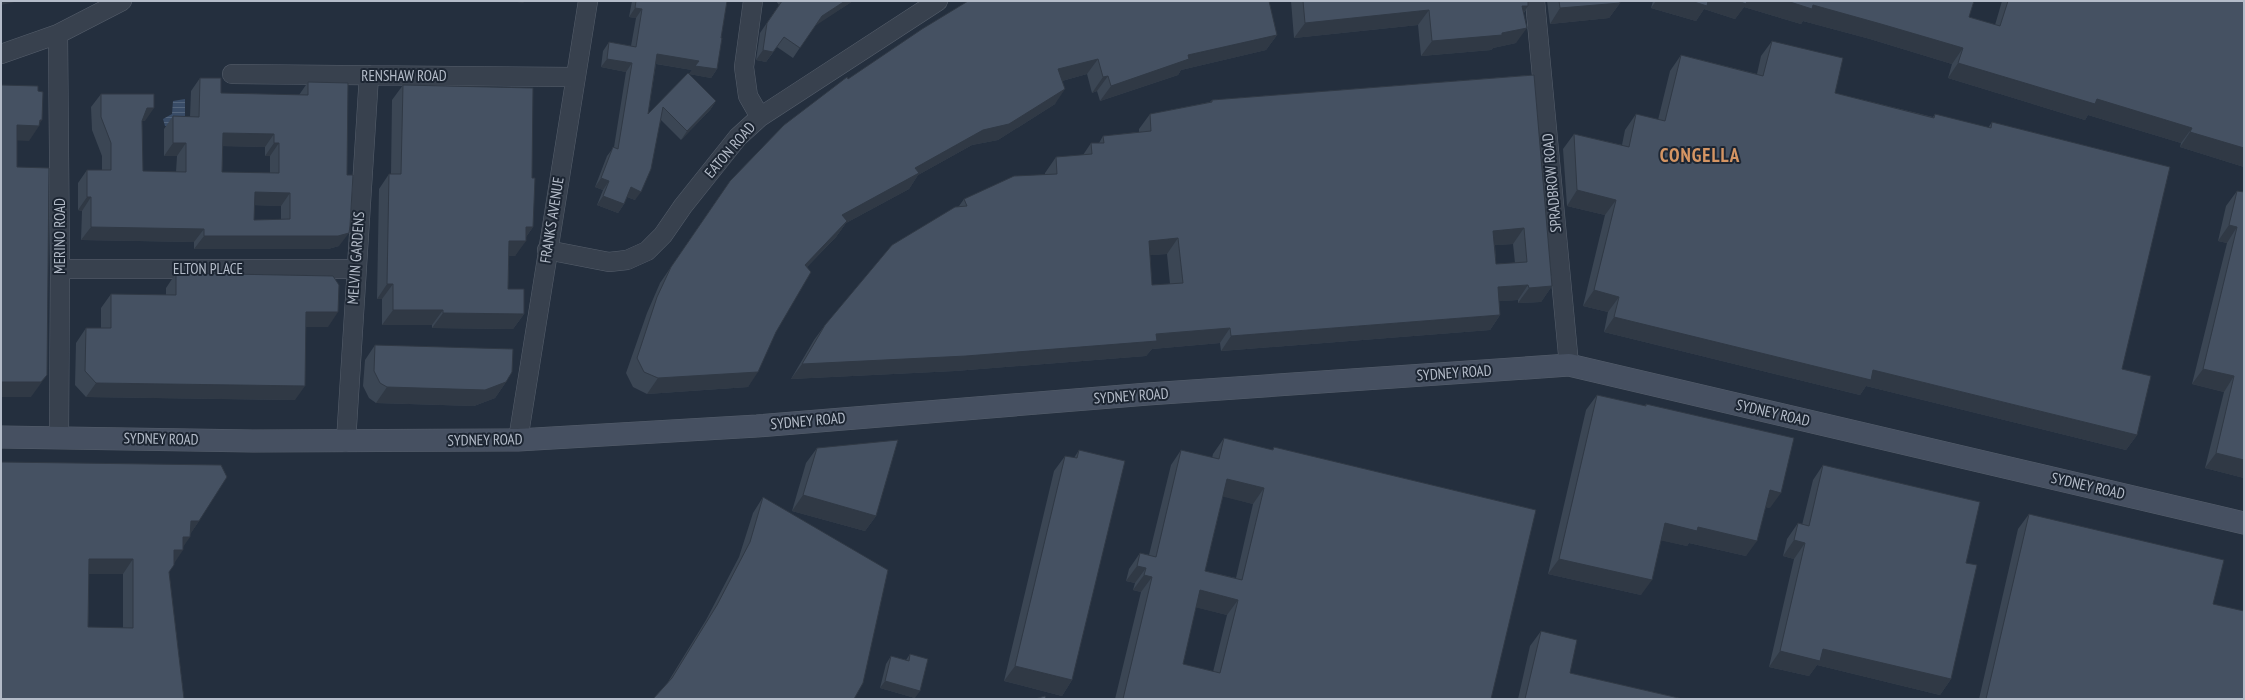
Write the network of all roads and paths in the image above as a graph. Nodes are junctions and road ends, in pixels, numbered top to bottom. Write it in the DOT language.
graph roads {
  1 [pos="122,1"];
  2 [pos="588,1"];
  3 [pos="753,1"];
  4 [pos="938,1"];
  5 [pos="1535,1"];
  6 [pos="58,34"];
  7 [pos="1,54"];
  8 [pos="232,74"];
  9 [pos="369,75"];
  10 [pos="576,77"];
  11 [pos="760,117"];
  12 [pos="548,250"];
  13 [pos="60,269"];
  14 [pos="356,269"];
  15 [pos="1569,365"];
  16 [pos="1,437"];
  17 [pos="59,437"];
  18 [pos="518,440"];
  19 [pos="346,442"];
  20 [pos="2244,523"];
  1 -- 6 [label="street"];
  2 -- 10 [label="street, FRANKS AVENUE"];
  3 -- 11 [label="street"];
  4 -- 11 [label="street, EATON ROAD"];
  5 -- 15 [label="street, SPRADBROW ROAD"];
  6 -- 7 [label="street"];
  6 -- 13 [label="street, MERINO ROAD"];
  8 -- 9 [label="street, RENSHAW ROAD"];
  9 -- 10 [label="street, RENSHAW ROAD"];
  9 -- 14 [label="street, MELVIN GARDENS"];
  10 -- 12 [label="street, FRANKS AVENUE"];
  11 -- 12 [label="street, EATON ROAD"];
  12 -- 18 [label="street, FRANKS AVENUE"];
  13 -- 14 [label="street, ELTON PLACE"];
  13 -- 17 [label="street, MERINO ROAD"];
  14 -- 19 [label="street, MELVIN GARDENS"];
  15 -- 18 [label="main road, SYDNEY ROAD"];
  15 -- 20 [label="main road, SYDNEY ROAD"];
  16 -- 17 [label="main road, SYDNEY ROAD"];
  17 -- 19 [label="main road, SYDNEY ROAD"];
  18 -- 19 [label="main road, SYDNEY ROAD"];
}
